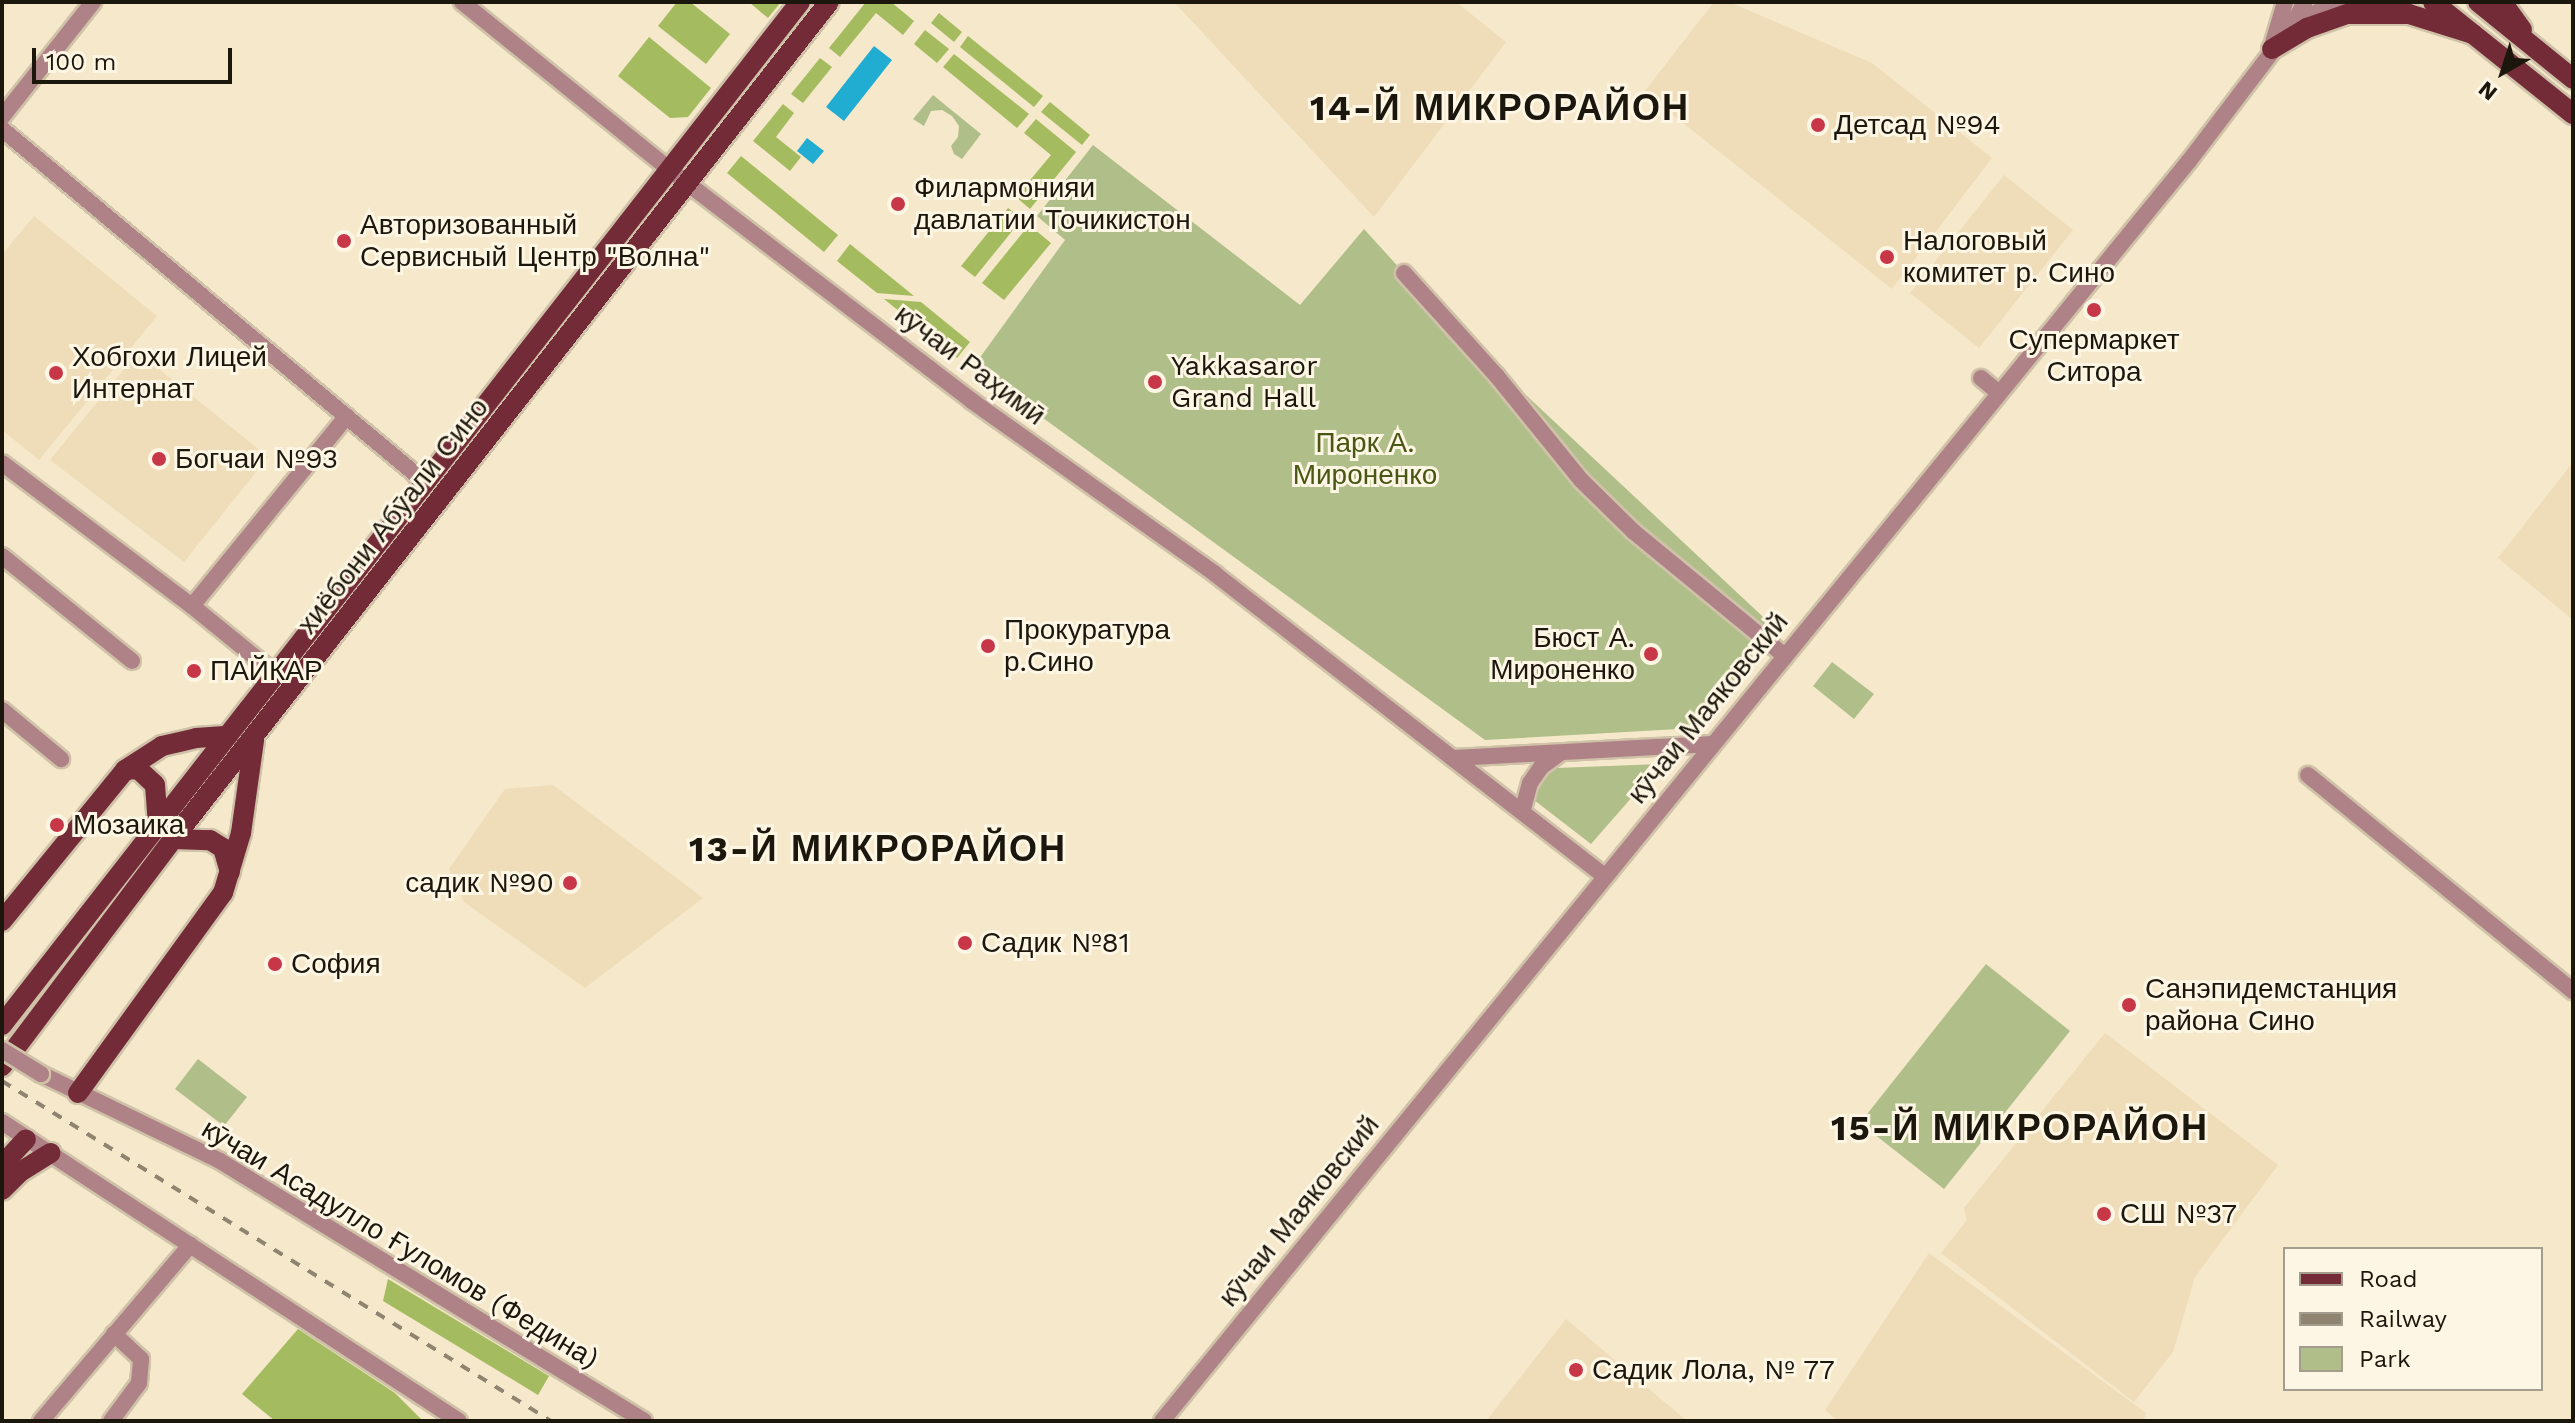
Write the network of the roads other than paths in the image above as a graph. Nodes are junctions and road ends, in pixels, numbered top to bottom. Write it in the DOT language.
graph roads {
  1 [pos="462,2"];
  2 [pos="800,2"];
  3 [pos="829,2"];
  4 [pos="2285,2"];
  5 [pos="2305,2"];
  6 [pos="2336,2"];
  7 [pos="2433,2"];
  8 [pos="2478,2"];
  9 [pos="2502,2"];
  10 [pos="90,3"];
  11 [pos="2292,26"];
  12 [pos="2473,34"];
  13 [pos="2533,46"];
  14 [pos="2272,49"];
  15 [pos="2573,79"];
  16 [pos="2573,114"];
  17 [pos="2,117"];
  18 [pos="2,129"];
  19 [pos="670,170"];
  20 [pos="689,184"];
  21 [pos="1404,273"];
  22 [pos="1981,378"];
  23 [pos="1999,393"];
  24 [pos="347,416"];
  25 [pos="2,463"];
  26 [pos="426,483"];
  27 [pos="2,556"];
  28 [pos="192,606"];
  29 [pos="1785,656"];
  30 [pos="132,661"];
  31 [pos="277,675"];
  32 [pos="2,710"];
  33 [pos="228,736"];
  34 [pos="254,740"];
  35 [pos="1713,744"];
  36 [pos="1559,754"];
  37 [pos="1454,758"];
  38 [pos="61,759"];
  39 [pos="125,770"];
  40 [pos="2308,775"];
  41 [pos="1523,809"];
  42 [pos="166,832"];
  43 [pos="231,876"];
  44 [pos="1605,876"];
  45 [pos="2,921"];
  46 [pos="2573,991"];
  47 [pos="2,1025"];
  48 [pos="2,1050"];
  49 [pos="2,1066"];
  50 [pos="78,1093"];
  51 [pos="13,1130"];
  52 [pos="50,1153"];
  53 [pos="2,1165"];
  54 [pos="2,1190"];
  55 [pos="190,1245"];
  56 [pos="114,1334"];
  57 [pos="41,1421"];
  58 [pos="111,1421"];
  59 [pos="459,1421"];
  60 [pos="644,1421"];
  61 [pos="1162,1421"];
  1 -- 19 [label="street, кӯчаи Раҳимӣ"];
  2 -- 19 [label="main road, хиёбони Абӯалӣ Сино"];
  3 -- 20 [label="main road, хиёбони Абӯалӣ Сино"];
  4 -- 14 [label="street"];
  5 -- 11 [label="street, кӯчаи Маяковский"];
  6 -- 11 [label="street, кӯчаи Маяковский"];
  7 -- 12 [label="main road"];
  8 -- 13 [label="main road"];
  9 -- 13 [label="main road"];
  10 -- 17 [label="street"];
  11 -- 14 [label="street, кӯчаи Маяковский"];
  12 -- 14 [label="main road"];
  12 -- 16 [label="main road"];
  13 -- 15 [label="main road"];
  14 -- 23 [label="street, кӯчаи Маяковский"];
  18 -- 24 [label="street"];
  19 -- 20 [label="street, кӯчаи Раҳимӣ"];
  19 -- 26 [label="main road, хиёбони Абӯалӣ Сино"];
  20 -- 34 [label="main road, хиёбони Абӯалӣ Сино"];
  20 -- 37 [label="street, кӯчаи Раҳимӣ"];
  21 -- 29 [label="street"];
  22 -- 23 [label="street"];
  23 -- 29 [label="street, кӯчаи Маяковский"];
  24 -- 26 [label="street"];
  24 -- 28 [label="street"];
  25 -- 28 [label="street"];
  26 -- 31 [label="main road, хиёбони Абӯалӣ Сино"];
  27 -- 30 [label="street"];
  28 -- 31 [label="street"];
  29 -- 35 [label="street, кӯчаи Маяковский"];
  31 -- 33 [label="main road, хиёбони Абӯалӣ Сино"];
  32 -- 38 [label="street"];
  33 -- 39 [label="main road"];
  33 -- 42 [label="main road, хиёбони Абӯалӣ Сино"];
  34 -- 42 [label="main road, хиёбони Абӯалӣ Сино"];
  34 -- 43 [label="main road"];
  35 -- 36 [label="street"];
  35 -- 44 [label="street, кӯчаи Маяковский"];
  36 -- 37 [label="street"];
  36 -- 41 [label="street"];
  37 -- 41 [label="street, кӯчаи Раҳимӣ"];
  39 -- 42 [label="main road"];
  39 -- 45 [label="main road"];
  40 -- 46 [label="street"];
  41 -- 44 [label="street, кӯчаи Раҳимӣ"];
  42 -- 43 [label="main road"];
  42 -- 47 [label="main road, хиёбони Абӯалӣ Сино"];
  42 -- 49 [label="main road, хиёбони Абӯалӣ Сино"];
  43 -- 50 [label="main road"];
  44 -- 61 [label="street, кӯчаи Маяковский"];
  48 -- 50 [label="street, кӯчаи Асадулло Ғуломов (Федина), bridge"];
  50 -- 60 [label="street, кӯчаи Асадулло Ғуломов (Федина)"];
  51 -- 52 [label="street"];
  51 -- 53 [label="main road"];
  52 -- 54 [label="main road"];
  52 -- 55 [label="street"];
  55 -- 56 [label="street"];
  55 -- 59 [label="street"];
  56 -- 57 [label="street"];
  56 -- 58 [label="street"];
}
